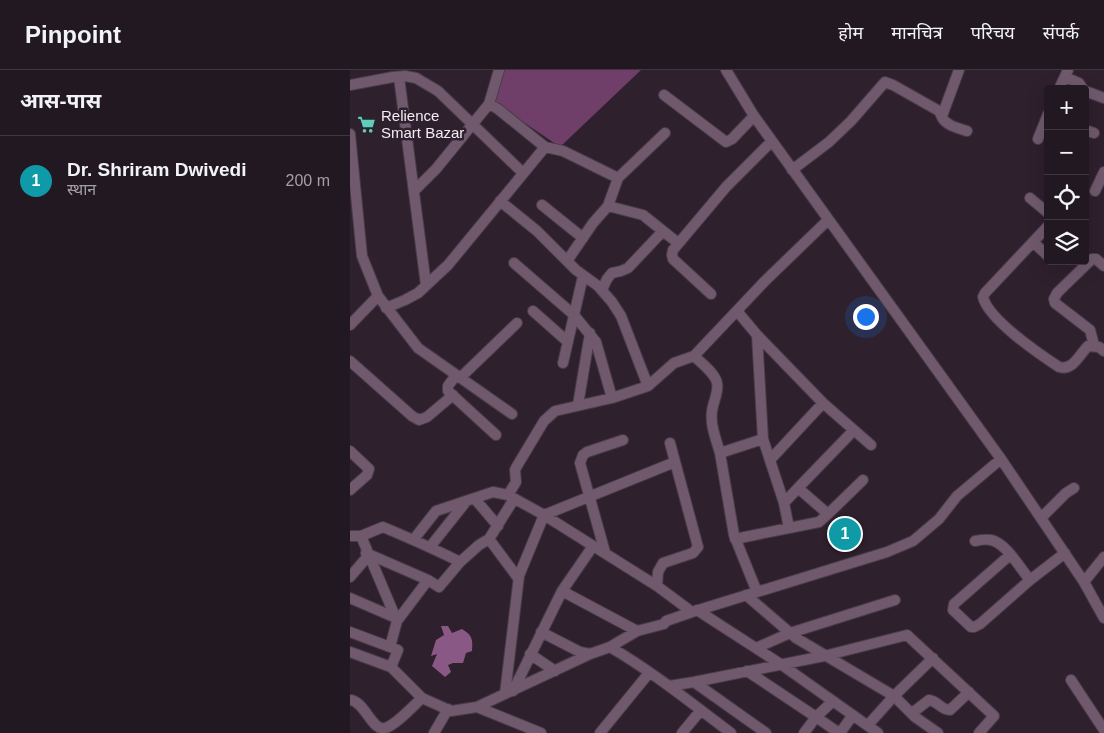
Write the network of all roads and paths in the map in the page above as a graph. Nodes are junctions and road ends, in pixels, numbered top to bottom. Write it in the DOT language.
graph roads {
  1 [pos="499,70"];
  2 [pos="726,70"];
  3 [pos="959,70"];
  4 [pos="1066,73"];
  5 [pos="399,77"];
  6 [pos="350,85"];
  7 [pos="1061,85"];
  8 [pos="1080,85"];
  9 [pos="1089,92"];
  10 [pos="664,95"];
  11 [pos="1104,98"];
  12 [pos="489,104"];
  13 [pos="754,116"];
  14 [pos="942,116"];
  15 [pos="1044,125"];
  16 [pos="473,126"];
  17 [pos="967,131"];
  18 [pos="665,133"];
  19 [pos="350,134"];
  20 [pos="1038,139"];
  21 [pos="772,141"];
  22 [pos="545,147"];
  23 [pos="792,170"];
  24 [pos="1104,172"];
  25 [pos="524,173"];
  26 [pos="618,178"];
  27 [pos="414,191"];
  28 [pos="1095,191"];
  29 [pos="1030,198"];
  30 [pos="500,201"];
  31 [pos="542,205"];
  32 [pos="608,206"];
  33 [pos="1044,209"];
  34 [pos="828,220"];
  35 [pos="663,230"];
  36 [pos="1044,230"];
  37 [pos="582,238"];
  38 [pos="1033,242"];
  39 [pos="678,243"];
  40 [pos="1044,252"];
  41 [pos="350,254"];
  42 [pos="362,256"];
  43 [pos="567,261"];
  44 [pos="514,263"];
  45 [pos="1104,266"];
  46 [pos="583,276"];
  47 [pos="426,285"];
  48 [pos="602,290"];
  49 [pos="711,294"];
  50 [pos="378,296"];
  51 [pos="386,308"];
  52 [pos="533,311"];
  53 [pos="737,311"];
  54 [pos="354,315"];
  55 [pos="574,315"];
  56 [pos="517,323"];
  57 [pos="350,325"];
  58 [pos="590,333"];
  59 [pos="757,334"];
  60 [pos="568,342"];
  61 [pos="1094,345"];
  62 [pos="1104,351"];
  63 [pos="694,356"];
  64 [pos="350,361"];
  65 [pos="563,363"];
  66 [pos="458,377"];
  67 [pos="648,386"];
  68 [pos="453,395"];
  69 [pos="612,398"];
  70 [pos="823,403"];
  71 [pos="578,405"];
  72 [pos="512,414"];
  73 [pos="854,430"];
  74 [pos="496,435"];
  75 [pos="763,439"];
  76 [pos="623,440"];
  77 [pos="670,443"];
  78 [pos="871,445"];
  79 [pos="350,451"];
  80 [pos="720,453"];
  81 [pos="770,460"];
  82 [pos="1001,460"];
  83 [pos="676,462"];
  84 [pos="862,480"];
  85 [pos="798,488"];
  86 [pos="1074,488"];
  87 [pos="350,490"];
  88 [pos="590,495"];
  89 [pos="511,497"];
  90 [pos="470,501"];
  91 [pos="784,503"];
  92 [pos="828,514"];
  93 [pos="544,515"];
  94 [pos="1041,518"];
  95 [pos="498,526"];
  96 [pos="789,528"];
  97 [pos="355,536"];
  98 [pos="489,539"];
  99 [pos="736,539"];
  100 [pos="414,540"];
  101 [pos="975,541"];
  102 [pos="593,546"];
  103 [pos="430,547"];
  104 [pos="605,552"];
  105 [pos="1065,553"];
  106 [pos="367,554"];
  107 [pos="1010,555"];
  108 [pos="1104,557"];
  109 [pos="460,562"];
  110 [pos="519,576"];
  111 [pos="350,577"];
  112 [pos="428,580"];
  113 [pos="1030,580"];
  114 [pos="1084,582"];
  115 [pos="657,586"];
  116 [pos="562,591"];
  117 [pos="757,592"];
  118 [pos="746,595"];
  119 [pos="350,598"];
  120 [pos="895,600"];
  121 [pos="695,611"];
  122 [pos="1104,618"];
  123 [pos="397,620"];
  124 [pos="637,631"];
  125 [pos="350,632"];
  126 [pos="541,632"];
  127 [pos="790,633"];
  128 [pos="390,647"];
  129 [pos="610,647"];
  130 [pos="756,648"];
  131 [pos="350,652"];
  132 [pos="530,654"];
  133 [pos="590,654"];
  134 [pos="824,656"];
  135 [pos="932,658"];
  136 [pos="782,664"];
  137 [pos="391,667"];
  138 [pos="555,671"];
  139 [pos="747,671"];
  140 [pos="649,673"];
  141 [pos="1072,680"];
  142 [pos="694,682"];
  143 [pos="669,686"];
  144 [pos="969,692"];
  145 [pos="509,693"];
  146 [pos="894,696"];
  147 [pos="422,698"];
  148 [pos="350,700"];
  149 [pos="833,701"];
  150 [pos="477,707"];
  151 [pos="448,709"];
  152 [pos="700,710"];
  153 [pos="912,713"];
  154 [pos="853,715"];
  155 [pos="816,717"];
  156 [pos="868,725"];
  157 [pos="1104,730"];
  158 [pos="434,733"];
  159 [pos="541,733"];
  160 [pos="600,733"];
  161 [pos="682,733"];
  162 [pos="730,733"];
  163 [pos="766,733"];
  164 [pos="804,733"];
  165 [pos="840,733"];
  166 [pos="878,733"];
  167 [pos="938,733"];
  168 [pos="978,733"];
  1 -- 12 [label="street"];
  2 -- 13 [label="street"];
  3 -- 14 [label="street"];
  4 -- 7 [label="street"];
  4 -- 8 [label="street"];
  5 -- 6 [label="street"];
  5 -- 16 [label="street"];
  5 -- 27 [label="street"];
  9 -- 11 [label="street"];
  10 -- 13 [label="street"];
  12 -- 16 [label="street"];
  12 -- 22 [label="street"];
  13 -- 21 [label="street"];
  14 -- 17 [label="street"];
  14 -- 23 [label="street"];
  15 -- 20 [label="street"];
  16 -- 25 [label="street"];
  16 -- 27 [label="street"];
  18 -- 26 [label="street"];
  19 -- 42 [label="street"];
  21 -- 23 [label="street"];
  21 -- 39 [label="street"];
  22 -- 25 [label="street"];
  22 -- 26 [label="street"];
  23 -- 34 [label="street"];
  24 -- 28 [label="street"];
  25 -- 30 [label="street"];
  26 -- 32 [label="street"];
  27 -- 47 [label="street"];
  29 -- 33 [label="street"];
  30 -- 43 [label="street"];
  30 -- 47 [label="street"];
  31 -- 37 [label="street"];
  32 -- 35 [label="street"];
  32 -- 37 [label="street"];
  34 -- 53 [label="street"];
  34 -- 82 [label="street"];
  35 -- 39 [label="street"];
  35 -- 48 [label="street"];
  36 -- 38 [label="street"];
  37 -- 43 [label="street"];
  38 -- 40 [label="street"];
  38 -- 61 [label="street"];
  39 -- 49 [label="street"];
  41 -- 42 [label="street"];
  42 -- 50 [label="street"];
  43 -- 46 [label="street"];
  44 -- 55 [label="street"];
  45 -- 61 [label="street"];
  46 -- 48 [label="street"];
  46 -- 55 [label="street"];
  47 -- 51 [label="street"];
  48 -- 67 [label="street"];
  50 -- 51 [label="street"];
  50 -- 54 [label="street"];
  51 -- 66 [label="street"];
  52 -- 60 [label="street"];
  53 -- 59 [label="street"];
  53 -- 63 [label="street"];
  54 -- 57 [label="street"];
  55 -- 58 [label="street"];
  55 -- 60 [label="street"];
  56 -- 66 [label="street"];
  58 -- 69 [label="street"];
  58 -- 71 [label="street"];
  59 -- 70 [label="street"];
  59 -- 75 [label="street"];
  60 -- 65 [label="street"];
  61 -- 62 [label="street"];
  63 -- 67 [label="street"];
  63 -- 80 [label="street"];
  64 -- 68 [label="street"];
  66 -- 68 [label="street"];
  66 -- 72 [label="street"];
  67 -- 69 [label="street"];
  68 -- 74 [label="street"];
  69 -- 71 [label="street"];
  70 -- 73 [label="street"];
  70 -- 81 [label="street"];
  71 -- 89 [label="street"];
  73 -- 78 [label="street"];
  73 -- 85 [label="street"];
  75 -- 80 [label="street"];
  75 -- 81 [label="street"];
  76 -- 88 [label="street"];
  77 -- 83 [label="street"];
  79 -- 87 [label="street"];
  80 -- 99 [label="street"];
  81 -- 91 [label="street"];
  82 -- 94 [label="street"];
  82 -- 117 [label="street"];
  83 -- 88 [label="street"];
  83 -- 115 [label="street"];
  84 -- 92 [label="street"];
  85 -- 91 [label="street"];
  85 -- 92 [label="street"];
  86 -- 94 [label="street"];
  88 -- 93 [label="street"];
  88 -- 104 [label="street"];
  89 -- 90 [label="street"];
  89 -- 93 [label="street"];
  89 -- 95 [label="street"];
  90 -- 95 [label="street"];
  90 -- 100 [label="street"];
  90 -- 103 [label="street"];
  91 -- 96 [label="street"];
  92 -- 96 [label="street"];
  93 -- 102 [label="street"];
  93 -- 110 [label="street"];
  94 -- 105 [label="street"];
  95 -- 98 [label="street"];
  96 -- 99 [label="street"];
  97 -- 100 [label="street"];
  97 -- 106 [label="street"];
  98 -- 109 [label="street"];
  98 -- 110 [label="street"];
  99 -- 117 [label="street"];
  100 -- 103 [label="street"];
  101 -- 107 [label="street"];
  102 -- 104 [label="street"];
  102 -- 116 [label="street"];
  103 -- 109 [label="street"];
  104 -- 115 [label="street"];
  105 -- 113 [label="street"];
  105 -- 114 [label="street"];
  106 -- 111 [label="street"];
  106 -- 112 [label="street"];
  106 -- 123 [label="street"];
  107 -- 113 [label="street"];
  107 -- 113 [label="street"];
  108 -- 114 [label="street"];
  109 -- 112 [label="street"];
  110 -- 145 [label="street"];
  112 -- 123 [label="street"];
  114 -- 122 [label="street"];
  115 -- 121 [label="street"];
  116 -- 124 [label="street"];
  116 -- 126 [label="street"];
  117 -- 118 [label="street"];
  118 -- 121 [label="street"];
  118 -- 127 [label="street"];
  119 -- 123 [label="street"];
  120 -- 127 [label="street"];
  121 -- 124 [label="street"];
  121 -- 130 [label="street"];
  123 -- 128 [label="street"];
  124 -- 129 [label="street"];
  125 -- 128 [label="street"];
  126 -- 132 [label="street"];
  126 -- 133 [label="street"];
  127 -- 130 [label="street"];
  127 -- 134 [label="street"];
  128 -- 137 [label="street"];
  129 -- 133 [label="street"];
  129 -- 140 [label="street"];
  130 -- 136 [label="street"];
  131 -- 137 [label="street"];
  132 -- 138 [label="street"];
  132 -- 145 [label="street"];
  133 -- 138 [label="street"];
  134 -- 135 [label="street"];
  134 -- 136 [label="street"];
  134 -- 146 [label="street"];
  135 -- 144 [label="street"];
  135 -- 146 [label="street"];
  136 -- 139 [label="street"];
  136 -- 149 [label="street"];
  137 -- 147 [label="street"];
  138 -- 145 [label="street"];
  139 -- 142 [label="street"];
  139 -- 155 [label="street"];
  140 -- 143 [label="street"];
  140 -- 160 [label="street"];
  141 -- 157 [label="street"];
  142 -- 143 [label="street"];
  142 -- 163 [label="street"];
  143 -- 152 [label="street"];
  144 -- 153 [label="street"];
  144 -- 168 [label="street"];
  145 -- 150 [label="street"];
  146 -- 153 [label="street"];
  146 -- 156 [label="street"];
  147 -- 148 [label="street"];
  147 -- 151 [label="street"];
  149 -- 154 [label="street"];
  149 -- 155 [label="street"];
  150 -- 151 [label="street"];
  150 -- 159 [label="street"];
  151 -- 158 [label="street"];
  152 -- 161 [label="street"];
  152 -- 162 [label="street"];
  153 -- 167 [label="street"];
  154 -- 156 [label="street"];
  154 -- 165 [label="street"];
  155 -- 164 [label="street"];
  155 -- 165 [label="street"];
  156 -- 166 [label="street"];
}
